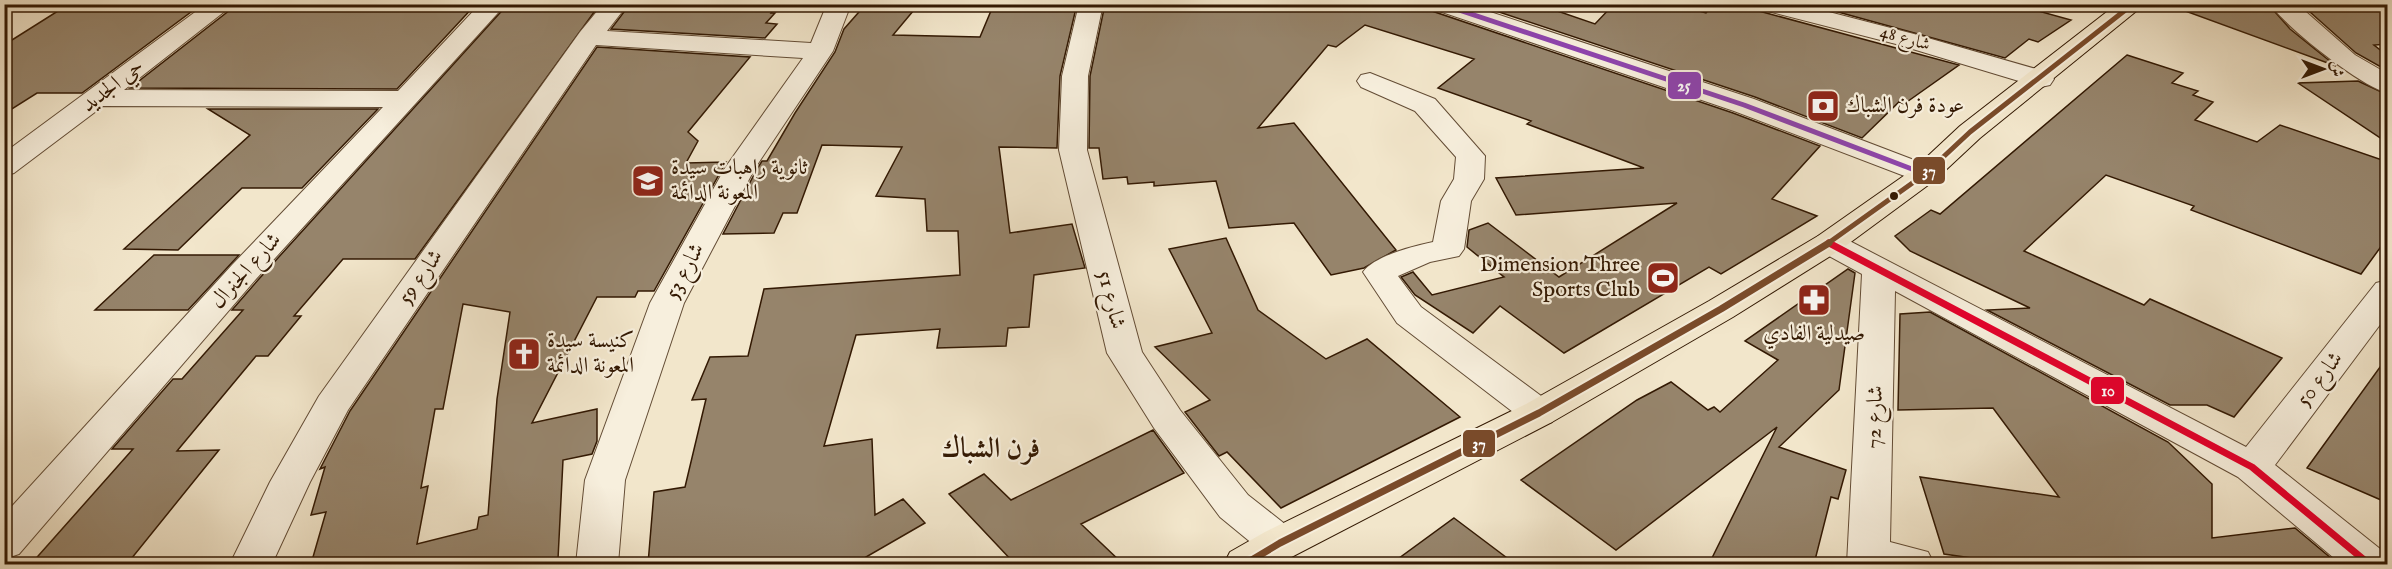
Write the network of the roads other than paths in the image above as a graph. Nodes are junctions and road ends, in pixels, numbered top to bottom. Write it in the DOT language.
graph roads {
  1 [pos="222,4"];
  2 [pos="494,4"];
  3 [pos="616,4"];
  4 [pos="839,4"];
  5 [pos="1090,4"];
  6 [pos="1442,4"];
  7 [pos="1768,4"];
  8 [pos="2282,4"];
  9 [pos="2124,6"];
  10 [pos="589,37"];
  11 [pos="820,51"];
  12 [pos="2041,79"];
  13 [pos="1370,81"];
  14 [pos="2388,85"];
  15 [pos="97,98"];
  16 [pos="405,99"];
  17 [pos="4,167"];
  18 [pos="1925,174"];
  19 [pos="1829,243"];
  20 [pos="1879,270"];
  21 [pos="2388,290"];
  22 [pos="1539,413"];
  23 [pos="2252,467"];
  24 [pos="4,543"];
  25 [pos="1280,543"];
  26 [pos="1869,559"];
  27 [pos="251,564"];
  28 [pos="597,564"];
  29 [pos="1245,564"];
  30 [pos="1913,564"];
  31 [pos="2369,564"];
  1 -- 15 [label="street, حي الجديد"];
  2 -- 16 [label="street, شارع الجنرال"];
  3 -- 10 [label="street, شارع 59"];
  4 -- 11 [label="street, شارع 53"];
  5 -- 25 [label="street, شارع 51"];
  6 -- 18 [label="street"];
  7 -- 12 [label="street, شارع 48"];
  8 -- 14 [label="street"];
  9 -- 12 [label="main road"];
  10 -- 11 [label="street"];
  10 -- 27 [label="street, شارع 59"];
  11 -- 28 [label="street, شارع 53"];
  12 -- 18 [label="main road"];
  13 -- 22 [label="street"];
  15 -- 16 [label="street"];
  15 -- 17 [label="street, حي الجديد"];
  16 -- 24 [label="street, شارع الجنرال"];
  18 -- 19 [label="main road"];
  19 -- 20 [label="street"];
  19 -- 22 [label="main road"];
  20 -- 23 [label="street"];
  20 -- 26 [label="street, شارع 72"];
  21 -- 23 [label="street, شارع 50"];
  22 -- 25 [label="main road"];
  23 -- 31 [label="street"];
  25 -- 29 [label="main road"];
  26 -- 30 [label="street"];
}
